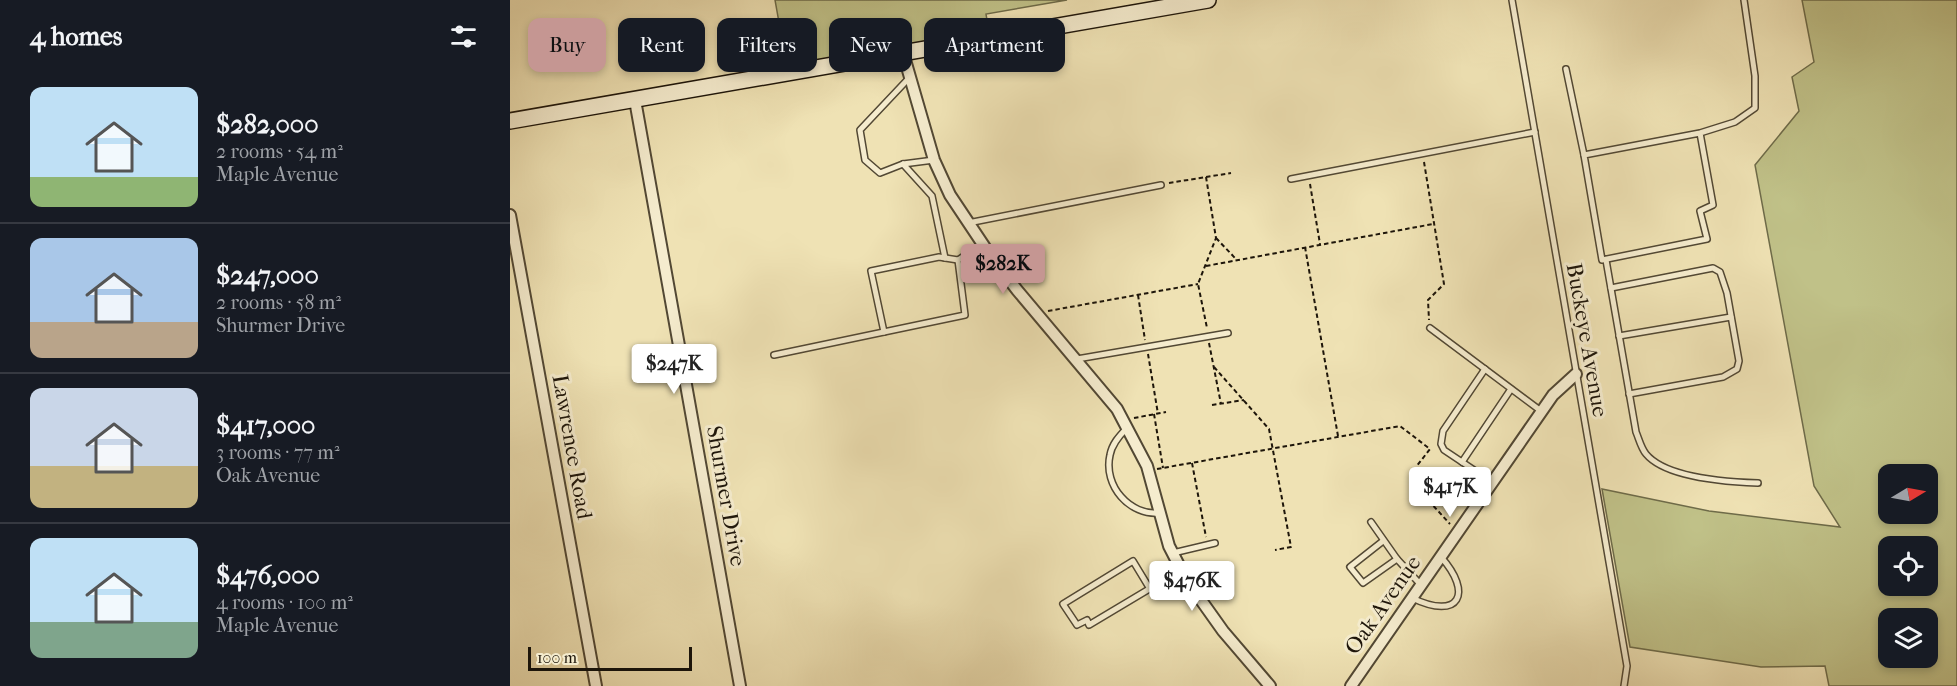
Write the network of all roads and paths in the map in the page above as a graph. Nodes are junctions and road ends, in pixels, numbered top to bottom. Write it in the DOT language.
graph roads {
  1 [pos="1208,0"];
  2 [pos="1512,0"];
  3 [pos="1744,0"];
  4 [pos="912,51"];
  5 [pos="829,66"];
  6 [pos="1566,69"];
  7 [pos="909,72"];
  8 [pos="910,77"];
  9 [pos="635,100"];
  10 [pos="510,121"];
  11 [pos="1535,132"];
  12 [pos="1700,133"];
  13 [pos="1423,153"];
  14 [pos="1584,155"];
  15 [pos="934,160"];
  16 [pos="903,164"];
  17 [pos="1231,173"];
  18 [pos="1309,175"];
  19 [pos="1206,177"];
  20 [pos="1291,179"];
  21 [pos="1161,185"];
  22 [pos="510,215"];
  23 [pos="968,223"];
  24 [pos="1433,224"];
  25 [pos="1216,238"];
  26 [pos="982,244"];
  27 [pos="1320,244"];
  28 [pos="1305,247"];
  29 [pos="945,258"];
  30 [pos="1236,258"];
  31 [pos="958,260"];
  32 [pos="1606,260"];
  33 [pos="1206,266"];
  34 [pos="1611,288"];
  35 [pos="1036,313"];
  36 [pos="1731,316"];
  37 [pos="1430,328"];
  38 [pos="884,332"];
  39 [pos="1228,333"];
  40 [pos="1619,336"];
  41 [pos="774,355"];
  42 [pos="1075,359"];
  43 [pos="1214,367"];
  44 [pos="1485,369"];
  45 [pos="1576,374"];
  46 [pos="1511,389"];
  47 [pos="1629,394"];
  48 [pos="1244,400"];
  49 [pos="1212,405"];
  50 [pos="1541,411"];
  51 [pos="1166,412"];
  52 [pos="1154,414"];
  53 [pos="1125,424"];
  54 [pos="1338,436"];
  55 [pos="1273,448"];
  56 [pos="1462,462"];
  57 [pos="1192,463"];
  58 [pos="1163,468"];
  59 [pos="1148,471"];
  60 [pos="1492,482"];
  61 [pos="1758,483"];
  62 [pos="1160,513"];
  63 [pos="1371,522"];
  64 [pos="1458,532"];
  65 [pos="1383,541"];
  66 [pos="1215,543"];
  67 [pos="1207,545"];
  68 [pos="1275,550"];
  69 [pos="1173,553"];
  70 [pos="1441,557"];
  71 [pos="1397,559"];
  72 [pos="1181,570"];
  73 [pos="1421,585"];
  74 [pos="1150,589"];
  75 [pos="1412,598"];
  76 [pos="596,686"];
  77 [pos="740,686"];
  78 [pos="1270,686"];
  79 [pos="1351,686"];
  80 [pos="1624,686"];
  1 -- 4 [label="main road"];
  2 -- 11 [label="lane, Buckeye Avenue"];
  3 -- 12 [label="lane"];
  5 -- 9 [label="main road"];
  6 -- 14 [label="lane"];
  7 -- 8 [label="street"];
  8 -- 15 [label="street"];
  8 -- 16 [label="lane"];
  9 -- 10 [label="main road"];
  9 -- 77 [label="street, Shurmer Drive"];
  11 -- 13 [label="lane"];
  11 -- 45 [label="lane, Buckeye Avenue"];
  12 -- 14 [label="lane"];
  12 -- 32 [label="lane"];
  13 -- 18 [label="lane"];
  13 -- 24 [label="path"];
  14 -- 32 [label="lane"];
  15 -- 16 [label="lane"];
  15 -- 23 [label="street"];
  16 -- 29 [label="lane"];
  17 -- 19 [label="path"];
  18 -- 20 [label="lane"];
  18 -- 27 [label="path"];
  19 -- 21 [label="path"];
  19 -- 25 [label="path"];
  21 -- 23 [label="lane"];
  22 -- 76 [label="street, Lawrence Road"];
  23 -- 26 [label="street"];
  24 -- 27 [label="path"];
  24 -- 37 [label="path"];
  25 -- 30 [label="path"];
  25 -- 33 [label="path"];
  26 -- 31 [label="lane"];
  26 -- 35 [label="street"];
  27 -- 28 [label="path"];
  28 -- 30 [label="path"];
  28 -- 54 [label="path"];
  29 -- 31 [label="lane"];
  29 -- 38 [label="lane"];
  30 -- 33 [label="path"];
  31 -- 38 [label="lane"];
  32 -- 34 [label="lane"];
  33 -- 35 [label="path"];
  34 -- 36 [label="lane"];
  34 -- 40 [label="lane"];
  35 -- 42 [label="street"];
  36 -- 40 [label="lane"];
  36 -- 47 [label="lane"];
  37 -- 44 [label="lane"];
  38 -- 41 [label="lane"];
  39 -- 42 [label="lane"];
  40 -- 47 [label="lane"];
  42 -- 53 [label="street"];
  43 -- 48 [label="path"];
  44 -- 46 [label="lane"];
  44 -- 56 [label="lane"];
  45 -- 50 [label="street, Oak Avenue"];
  45 -- 80 [label="lane, Buckeye Avenue"];
  46 -- 50 [label="lane"];
  46 -- 56 [label="lane"];
  47 -- 61 [label="lane"];
  48 -- 49 [label="path"];
  48 -- 55 [label="path"];
  50 -- 60 [label="street, Oak Avenue"];
  51 -- 52 [label="path"];
  52 -- 53 [label="path"];
  52 -- 58 [label="path"];
  53 -- 59 [label="street"];
  53 -- 62 [label="lane"];
  54 -- 55 [label="path"];
  54 -- 64 [label="path"];
  55 -- 57 [label="path"];
  55 -- 68 [label="path"];
  56 -- 60 [label="lane"];
  57 -- 58 [label="path"];
  57 -- 67 [label="path"];
  58 -- 59 [label="path"];
  59 -- 62 [label="street"];
  60 -- 64 [label="street, Oak Avenue"];
  62 -- 69 [label="street"];
  63 -- 65 [label="lane"];
  64 -- 70 [label="street, Oak Avenue"];
  65 -- 71 [label="lane"];
  65 -- 71 [label="lane"];
  66 -- 67 [label="lane"];
  67 -- 69 [label="lane"];
  69 -- 72 [label="street"];
  70 -- 73 [label="street, Oak Avenue"];
  70 -- 75 [label="lane"];
  71 -- 73 [label="lane"];
  72 -- 74 [label="lane"];
  72 -- 78 [label="street"];
  73 -- 75 [label="street, Oak Avenue"];
  74 -- 74 [label="lane"];
  75 -- 79 [label="street, Oak Avenue"];
}
